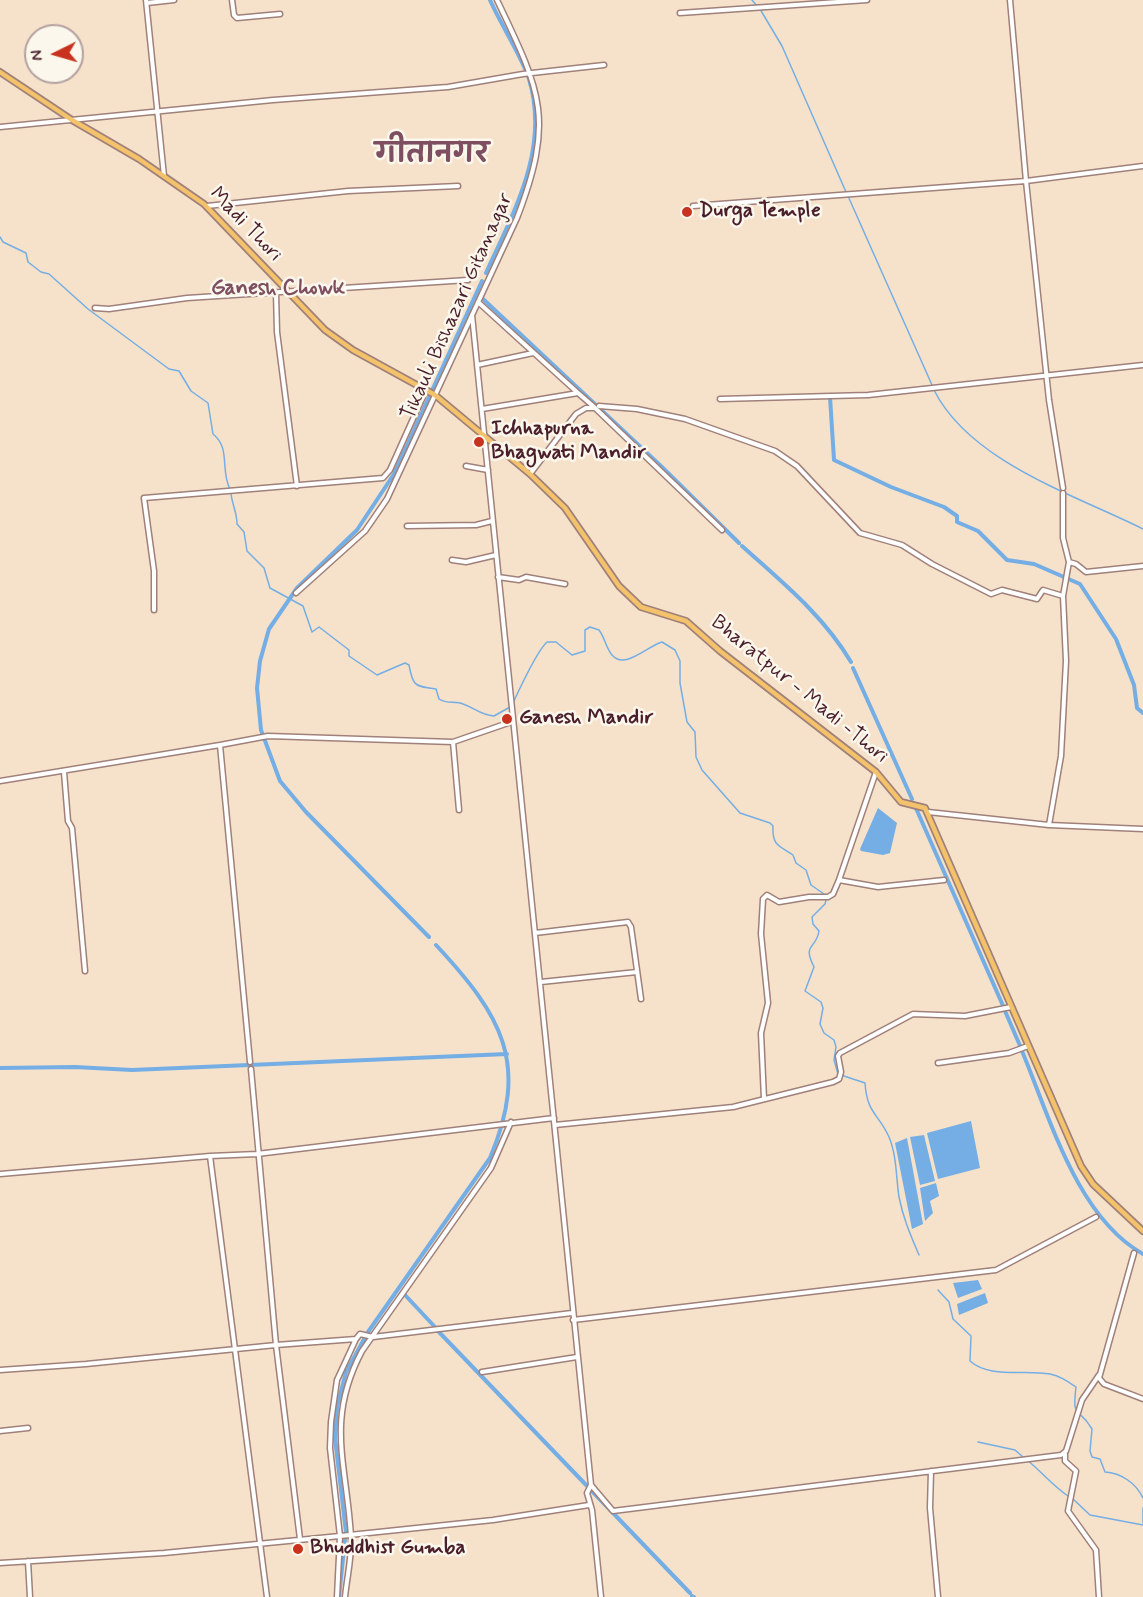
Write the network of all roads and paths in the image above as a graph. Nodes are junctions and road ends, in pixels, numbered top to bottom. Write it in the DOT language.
graph roads {
  1 [pos="174,0"];
  2 [pos="232,0"];
  3 [pos="497,0"];
  4 [pos="867,0"];
  5 [pos="1010,0"];
  6 [pos="147,2"];
  7 [pos="680,13"];
  8 [pos="280,14"];
  9 [pos="604,64"];
  10 [pos="0,72"];
  11 [pos="531,73"];
  12 [pos="159,111"];
  13 [pos="72,120"];
  14 [pos="0,127"];
  15 [pos="1143,166"];
  16 [pos="165,177"];
  17 [pos="1026,181"];
  18 [pos="458,186"];
  19 [pos="693,206"];
  20 [pos="207,207"];
  21 [pos="468,280"];
  22 [pos="287,292"];
  23 [pos="276,293"];
  24 [pos="478,302"];
  25 [pos="94,308"];
  26 [pos="472,315"];
  27 [pos="534,353"];
  28 [pos="477,365"];
  29 [pos="1143,365"];
  30 [pos="1048,376"];
  31 [pos="427,391"];
  32 [pos="578,393"];
  33 [pos="434,395"];
  34 [pos="720,399"];
  35 [pos="593,406"];
  36 [pos="599,406"];
  37 [pos="482,410"];
  38 [pos="485,437"];
  39 [pos="466,466"];
  40 [pos="488,470"];
  41 [pos="530,474"];
  42 [pos="297,486"];
  43 [pos="492,521"];
  44 [pos="407,526"];
  45 [pos="722,530"];
  46 [pos="496,555"];
  47 [pos="452,560"];
  48 [pos="1069,562"];
  49 [pos="1143,566"];
  50 [pos="498,577"];
  51 [pos="565,584"];
  52 [pos="296,593"];
  53 [pos="1063,596"];
  54 [pos="154,610"];
  55 [pos="512,722"];
  56 [pos="453,742"];
  57 [pos="220,745"];
  58 [pos="64,772"];
  59 [pos="876,772"];
  60 [pos="0,781"];
  61 [pos="459,810"];
  62 [pos="928,812"];
  63 [pos="1049,825"];
  64 [pos="1143,829"];
  65 [pos="839,880"];
  66 [pos="944,880"];
  67 [pos="536,933"];
  68 [pos="85,971"];
  69 [pos="637,972"];
  70 [pos="541,982"];
  71 [pos="641,999"];
  72 [pos="1011,1007"];
  73 [pos="1028,1046"];
  74 [pos="250,1062"];
  75 [pos="938,1063"];
  76 [pos="251,1069"];
  77 [pos="764,1099"];
  78 [pos="554,1118"];
  79 [pos="509,1122"];
  80 [pos="555,1125"];
  81 [pos="257,1154"];
  82 [pos="210,1156"];
  83 [pos="0,1174"];
  84 [pos="1096,1217"];
  85 [pos="1143,1231"];
  86 [pos="1134,1253"];
  87 [pos="572,1313"];
  88 [pos="573,1320"];
  89 [pos="368,1336"];
  90 [pos="356,1339"];
  91 [pos="276,1345"];
  92 [pos="235,1350"];
  93 [pos="577,1357"];
  94 [pos="0,1370"];
  95 [pos="482,1372"];
  96 [pos="1099,1375"];
  97 [pos="1143,1399"];
  98 [pos="28,1428"];
  99 [pos="0,1431"];
  100 [pos="1065,1454"];
  101 [pos="931,1471"];
  102 [pos="590,1486"];
  103 [pos="589,1505"];
  104 [pos="351,1534"];
  105 [pos="340,1536"];
  106 [pos="300,1539"];
  107 [pos="258,1543"];
  108 [pos="27,1561"];
  109 [pos="0,1563"];
  110 [pos="30,1597"];
  111 [pos="267,1597"];
  112 [pos="337,1597"];
  113 [pos="345,1597"];
  114 [pos="601,1597"];
  115 [pos="938,1597"];
  116 [pos="1099,1597"];
  1 -- 6 [label="street"];
  2 -- 8 [label="street"];
  3 -- 11 [label="street, Tikauli Bishazari Gitanagar"];
  4 -- 7 [label="street"];
  5 -- 17 [label="street"];
  6 -- 12 [label="street"];
  9 -- 11 [label="street"];
  10 -- 13 [label="main road, Madi Thori"];
  11 -- 12 [label="street"];
  11 -- 24 [label="street, Tikauli Bishazari Gitanagar"];
  12 -- 13 [label="street"];
  12 -- 16 [label="street"];
  13 -- 14 [label="street"];
  13 -- 16 [label="main road, Madi Thori"];
  15 -- 17 [label="street"];
  16 -- 20 [label="main road, Madi Thori"];
  17 -- 19 [label="street"];
  17 -- 30 [label="street"];
  18 -- 20 [label="street"];
  20 -- 22 [label="main road, Madi Thori"];
  21 -- 22 [label="street"];
  22 -- 23 [label="street"];
  22 -- 31 [label="main road, Madi Thori"];
  23 -- 25 [label="street"];
  23 -- 42 [label="street"];
  24 -- 26 [label="street, Tikauli Bishazari Gitanagar"];
  24 -- 27 [label="street"];
  26 -- 28 [label="street"];
  26 -- 33 [label="street, Tikauli Bishazari Gitanagar"];
  27 -- 28 [label="street"];
  27 -- 32 [label="street"];
  28 -- 37 [label="street"];
  29 -- 30 [label="street"];
  30 -- 34 [label="street"];
  30 -- 48 [label="street"];
  31 -- 33 [label="main road, Madi Thori"];
  31 -- 42 [label="street"];
  32 -- 35 [label="street"];
  32 -- 37 [label="street"];
  33 -- 38 [label="main road, Bharatpur - Madi -Thori"];
  33 -- 52 [label="street, Tikauli Bishazari Gitanagar"];
  35 -- 41 [label="street"];
  35 -- 45 [label="street"];
  36 -- 53 [label="street"];
  37 -- 38 [label="street"];
  38 -- 40 [label="street"];
  38 -- 41 [label="main road, Bharatpur - Madi -Thori"];
  39 -- 40 [label="street"];
  40 -- 43 [label="street"];
  41 -- 59 [label="main road, Bharatpur - Madi -Thori"];
  42 -- 54 [label="street"];
  43 -- 44 [label="street"];
  43 -- 46 [label="street"];
  46 -- 47 [label="street"];
  46 -- 50 [label="street"];
  48 -- 49 [label="street"];
  48 -- 53 [label="street"];
  50 -- 51 [label="street"];
  50 -- 55 [label="street"];
  53 -- 63 [label="street"];
  55 -- 56 [label="street"];
  55 -- 67 [label="street"];
  56 -- 57 [label="street"];
  56 -- 61 [label="street"];
  57 -- 58 [label="street"];
  57 -- 74 [label="street"];
  58 -- 60 [label="street"];
  58 -- 68 [label="street"];
  59 -- 62 [label="main road, Bharatpur - Madi -Thori"];
  59 -- 65 [label="street"];
  62 -- 63 [label="street"];
  62 -- 72 [label="main road"];
  63 -- 64 [label="street"];
  65 -- 66 [label="street"];
  65 -- 77 [label="street"];
  67 -- 69 [label="street"];
  67 -- 70 [label="street"];
  69 -- 70 [label="street"];
  69 -- 71 [label="street"];
  70 -- 78 [label="street"];
  72 -- 73 [label="main road"];
  72 -- 77 [label="street"];
  73 -- 75 [label="street"];
  73 -- 85 [label="main road"];
  76 -- 81 [label="street"];
  77 -- 80 [label="street"];
  78 -- 79 [label="street"];
  78 -- 80 [label="street"];
  79 -- 81 [label="street"];
  79 -- 89 [label="street"];
  80 -- 87 [label="street"];
  81 -- 82 [label="street"];
  81 -- 91 [label="street"];
  82 -- 83 [label="street"];
  82 -- 92 [label="street"];
  84 -- 88 [label="street"];
  86 -- 96 [label="street"];
  87 -- 88 [label="street"];
  87 -- 89 [label="street"];
  88 -- 93 [label="street"];
  89 -- 90 [label="street"];
  89 -- 104 [label="street"];
  90 -- 91 [label="street"];
  90 -- 105 [label="street"];
  91 -- 92 [label="street"];
  91 -- 106 [label="street"];
  92 -- 94 [label="street"];
  92 -- 107 [label="street"];
  93 -- 95 [label="street"];
  93 -- 102 [label="street"];
  96 -- 97 [label="street"];
  96 -- 100 [label="street"];
  98 -- 99 [label="street"];
  100 -- 101 [label="street"];
  100 -- 116 [label="street"];
  101 -- 102 [label="street"];
  101 -- 115 [label="street"];
  102 -- 103 [label="street"];
  103 -- 104 [label="street"];
  103 -- 114 [label="street"];
  104 -- 105 [label="street"];
  104 -- 113 [label="street"];
  105 -- 106 [label="street"];
  105 -- 112 [label="street"];
  106 -- 107 [label="street"];
  107 -- 108 [label="street"];
  107 -- 111 [label="street"];
  108 -- 109 [label="street"];
  108 -- 110 [label="street"];
}
